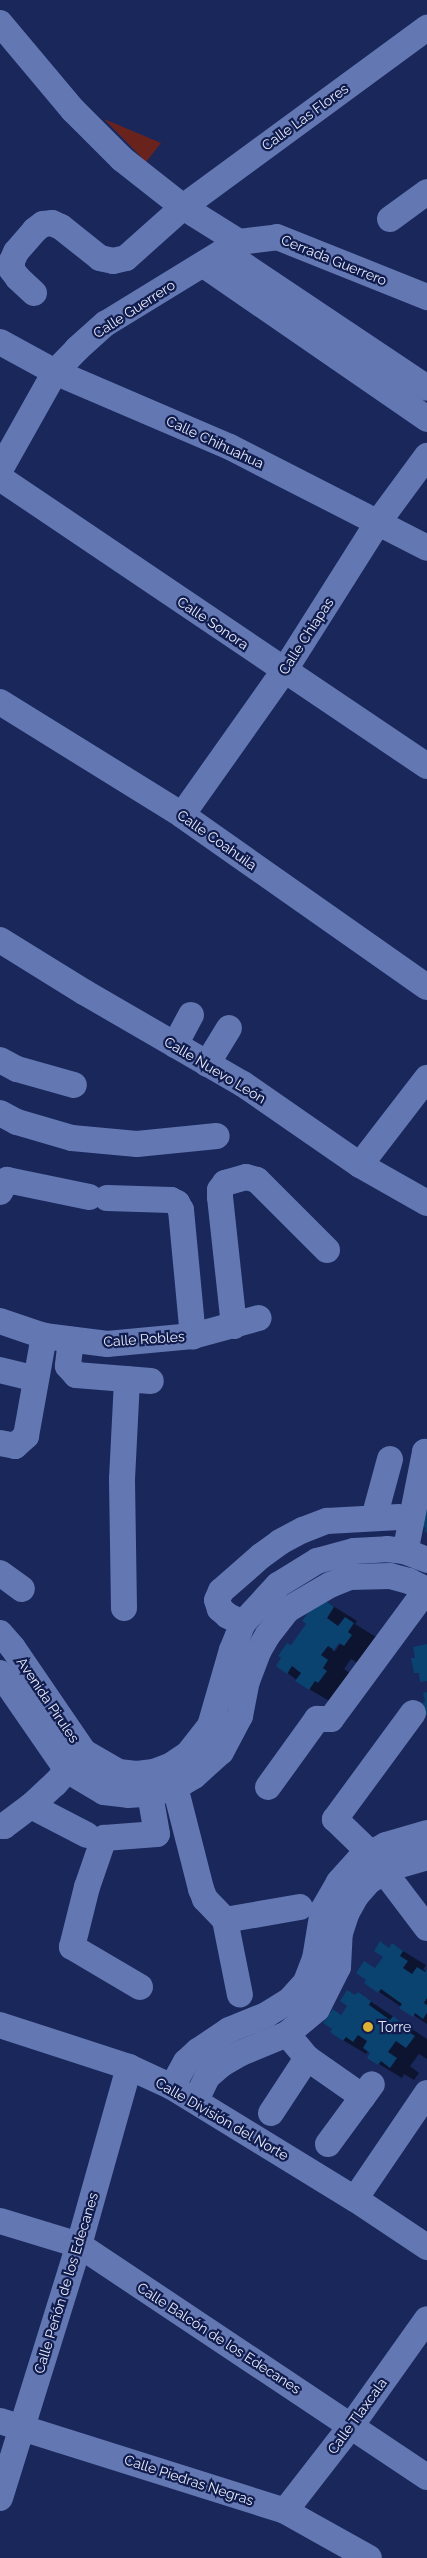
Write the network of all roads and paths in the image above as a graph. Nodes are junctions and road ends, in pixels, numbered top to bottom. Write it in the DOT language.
graph roads {
  1 [pos="0,23"];
  2 [pos="427,28"];
  3 [pos="427,192"];
  4 [pos="183,207"];
  5 [pos="390,219"];
  6 [pos="222,253"];
  7 [pos="34,293"];
  8 [pos="427,298"];
  9 [pos="0,342"];
  10 [pos="55,372"];
  11 [pos="427,388"];
  12 [pos="427,419"];
  13 [pos="427,456"];
  14 [pos="0,470"];
  15 [pos="0,478"];
  16 [pos="379,521"];
  17 [pos="427,548"];
  18 [pos="284,671"];
  19 [pos="0,702"];
  20 [pos="427,766"];
  21 [pos="182,815"];
  22 [pos="0,940"];
  23 [pos="427,987"];
  24 [pos="191,1015"];
  25 [pos="229,1028"];
  26 [pos="175,1045"];
  27 [pos="0,1060"];
  28 [pos="207,1064"];
  29 [pos="427,1078"];
  30 [pos="74,1085"];
  31 [pos="0,1113"];
  32 [pos="217,1136"];
  33 [pos="360,1164"];
  34 [pos="0,1192"];
  35 [pos="427,1203"];
  36 [pos="327,1250"];
  37 [pos="259,1318"];
  38 [pos="0,1321"];
  39 [pos="234,1326"];
  40 [pos="44,1336"];
  41 [pos="193,1336"];
  42 [pos="71,1340"];
  43 [pos="0,1370"];
  44 [pos="36,1379"];
  45 [pos="0,1442"];
  46 [pos="427,1452"];
  47 [pos="390,1459"];
  48 [pos="416,1556"];
  49 [pos="0,1573"];
  50 [pos="22,1589"];
  51 [pos="426,1590"];
  52 [pos="124,1608"];
  53 [pos="243,1623"];
  54 [pos="4,1648"];
  55 [pos="0,1672"];
  56 [pos="413,1713"];
  57 [pos="76,1761"];
  58 [pos="164,1782"];
  59 [pos="268,1788"];
  60 [pos="30,1806"];
  61 [pos="0,1826"];
  62 [pos="427,1833"];
  63 [pos="86,1835"];
  64 [pos="427,1857"];
  65 [pos="378,1862"];
  66 [pos="300,1907"];
  67 [pos="225,1920"];
  68 [pos="427,1928"];
  69 [pos="140,1987"];
  70 [pos="240,1995"];
  71 [pos="0,2025"];
  72 [pos="286,2034"];
  73 [pos="235,2041"];
  74 [pos="307,2058"];
  75 [pos="129,2067"];
  76 [pos="172,2087"];
  77 [pos="427,2093"];
  78 [pos="196,2100"];
  79 [pos="271,2113"];
  80 [pos="328,2144"];
  81 [pos="355,2199"];
  82 [pos="0,2221"];
  83 [pos="79,2245"];
  84 [pos="427,2247"];
  85 [pos="427,2319"];
  86 [pos="10,2424"];
  87 [pos="352,2426"];
  88 [pos="427,2477"];
  89 [pos="0,2498"];
  90 [pos="285,2511"];
  91 [pos="336,2550"];
  92 [pos="369,2558"];
  1 -- 4 [label="street"];
  2 -- 4 [label="street, Calle Las Flores"];
  3 -- 5 [label="street"];
  4 -- 6 [label="street"];
  4 -- 7 [label="street, Calle Las Flores"];
  6 -- 8 [label="street, Cerrada Guerrero"];
  6 -- 10 [label="street, Calle Guerrero"];
  6 -- 11 [label="street"];
  6 -- 12 [label="street"];
  9 -- 10 [label="street, Calle Chihuahua"];
  10 -- 14 [label="street, Calle Guerrero"];
  10 -- 16 [label="street, Calle Chihuahua"];
  13 -- 16 [label="street, Calle Chiapas"];
  15 -- 18 [label="street, Calle Sonora"];
  16 -- 17 [label="street, Calle Chihuahua"];
  16 -- 18 [label="street, Calle Chiapas"];
  18 -- 20 [label="street, Calle Sonora"];
  18 -- 21 [label="street, Calle Chiapas"];
  19 -- 21 [label="street, Calle Coahuila"];
  21 -- 23 [label="street, Calle Coahuila"];
  22 -- 26 [label="street, Calle Nuevo León"];
  24 -- 26 [label="street"];
  25 -- 28 [label="street"];
  26 -- 28 [label="street, Calle Nuevo León"];
  27 -- 30 [label="street"];
  28 -- 33 [label="street, Calle Nuevo León"];
  29 -- 33 [label="street"];
  31 -- 32 [label="street"];
  33 -- 35 [label="street, Calle Nuevo León"];
  34 -- 41 [label="street"];
  36 -- 39 [label="street"];
  37 -- 39 [label="street, Calle Robles"];
  38 -- 40 [label="street, Calle Robles"];
  39 -- 41 [label="street, Calle Robles"];
  40 -- 42 [label="street, Calle Robles"];
  40 -- 44 [label="street"];
  41 -- 42 [label="street, Calle Robles"];
  42 -- 52 [label="street"];
  43 -- 44 [label="street"];
  44 -- 45 [label="street"];
  46 -- 48 [label="street"];
  47 -- 53 [label="street"];
  48 -- 53 [label="street, Avenida Pirules"];
  49 -- 50 [label="street"];
  51 -- 58 [label="street, Avenida Pirules"];
  51 -- 59 [label="street"];
  53 -- 58 [label="street, Avenida Pirules"];
  54 -- 57 [label="street, Avenida Pirules"];
  55 -- 57 [label="street, Avenida Pirules"];
  56 -- 65 [label="street"];
  57 -- 58 [label="street, Avenida Pirules"];
  57 -- 60 [label="street"];
  58 -- 67 [label="street"];
  58 -- 69 [label="street"];
  60 -- 61 [label="street"];
  60 -- 63 [label="street"];
  62 -- 65 [label="street"];
  64 -- 65 [label="street"];
  65 -- 68 [label="street"];
  65 -- 72 [label="street"];
  65 -- 73 [label="street"];
  66 -- 67 [label="street"];
  67 -- 70 [label="street"];
  71 -- 75 [label="street, Calle División del Norte"];
  72 -- 73 [label="street"];
  72 -- 74 [label="street"];
  73 -- 76 [label="street"];
  73 -- 78 [label="street"];
  74 -- 79 [label="street"];
  74 -- 80 [label="street"];
  75 -- 76 [label="street, Calle División del Norte"];
  75 -- 83 [label="street, Calle Peñón de los Edecanes"];
  76 -- 78 [label="street, Calle División del Norte"];
  77 -- 81 [label="street"];
  78 -- 81 [label="street, Calle División del Norte"];
  81 -- 84 [label="street, Calle División del Norte"];
  82 -- 83 [label="street, Calle Balcón de los Edecanes"];
  83 -- 86 [label="street, Calle Peñón de los Edecanes"];
  83 -- 87 [label="street, Calle Balcón de los Edecanes"];
  85 -- 87 [label="street, Calle Tlaxcala"];
  86 -- 89 [label="street, Calle Peñón de los Edecanes"];
  86 -- 90 [label="street, Calle Piedras Negras"];
  87 -- 88 [label="street, Calle Balcón de los Edecanes"];
  87 -- 90 [label="street, Calle Tlaxcala"];
  90 -- 91 [label="street, Calle Piedras Negras"];
  91 -- 92 [label="street, Calle Piedras Negras"];
}
